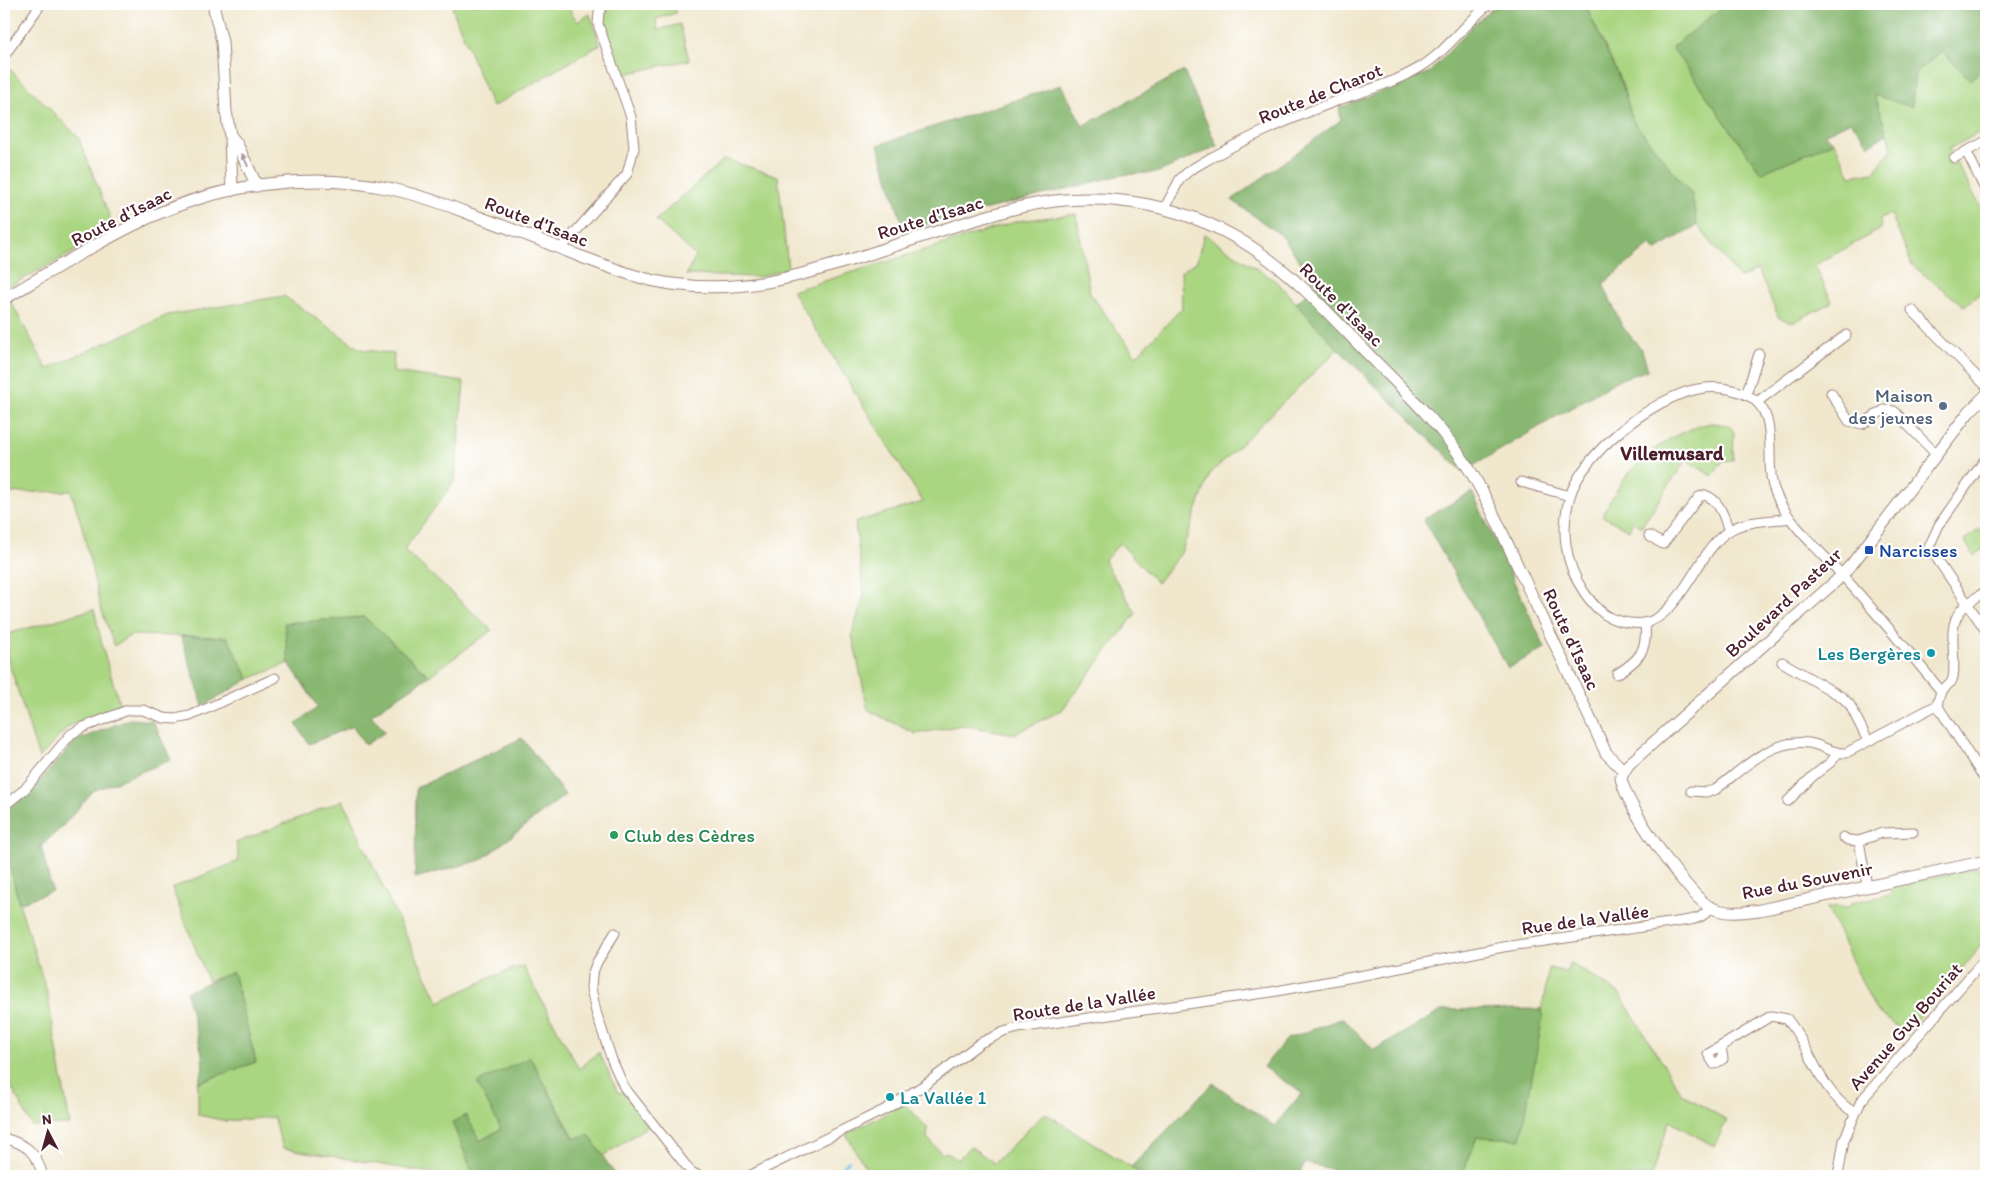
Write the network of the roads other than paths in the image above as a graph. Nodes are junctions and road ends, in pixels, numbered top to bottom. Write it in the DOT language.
graph roads {
  1 [pos="41,4"];
  2 [pos="213,4"];
  3 [pos="606,4"];
  4 [pos="1489,4"];
  5 [pos="4,56"];
  6 [pos="230,135"];
  7 [pos="1986,141"];
  8 [pos="1966,151"];
  9 [pos="1954,158"];
  10 [pos="257,186"];
  11 [pos="232,190"];
  12 [pos="1986,191"];
  13 [pos="1164,209"];
  14 [pos="561,248"];
  15 [pos="4,298"];
  16 [pos="1912,310"];
  17 [pos="1846,335"];
  18 [pos="1759,354"];
  19 [pos="1986,386"];
  20 [pos="1831,393"];
  21 [pos="1746,395"];
  22 [pos="1986,395"];
  23 [pos="1757,402"];
  24 [pos="1936,454"];
  25 [pos="1986,458"];
  26 [pos="1521,482"];
  27 [pos="1570,496"];
  28 [pos="1790,518"];
  29 [pos="1729,531"];
  30 [pos="1649,536"];
  31 [pos="1842,574"];
  32 [pos="1986,591"];
  33 [pos="1967,604"];
  34 [pos="1645,623"];
  35 [pos="1986,631"];
  36 [pos="1782,662"];
  37 [pos="1617,674"];
  38 [pos="275,678"];
  39 [pos="1941,691"];
  40 [pos="1937,705"];
  41 [pos="1868,741"];
  42 [pos="1837,754"];
  43 [pos="1623,770"];
  44 [pos="1986,781"];
  45 [pos="1691,791"];
  46 [pos="1788,801"];
  47 [pos="4,806"];
  48 [pos="1913,832"];
  49 [pos="1843,837"];
  50 [pos="1859,841"];
  51 [pos="1986,861"];
  52 [pos="1867,886"];
  53 [pos="1710,907"];
  54 [pos="615,933"];
  55 [pos="1459,954"];
  56 [pos="1986,958"];
  57 [pos="1721,1047"];
  58 [pos="1855,1113"];
  59 [pos="4,1138"];
  60 [pos="43,1176"];
  61 [pos="699,1176"];
  62 [pos="748,1176"];
  63 [pos="1838,1176"];
  1 -- 5 [label="street"];
  2 -- 6 [label="street"];
  3 -- 14 [label="street"];
  4 -- 13 [label="street, Route de Charot"];
  10 -- 6 [label="street, one-way"];
  6 -- 11 [label="street"];
  7 -- 8 [label="street"];
  8 -- 9 [label="street"];
  8 -- 12 [label="street"];
  10 -- 11 [label="street, Route d'Isaac"];
  10 -- 14 [label="street, Route d'Isaac"];
  11 -- 15 [label="street, Route d'Isaac"];
  13 -- 14 [label="street, Route d'Isaac"];
  13 -- 43 [label="street, Route d'Isaac"];
  16 -- 19 [label="street"];
  17 -- 23 [label="street"];
  18 -- 21 [label="street"];
  20 -- 24 [label="street"];
  21 -- 23 [label="street"];
  21 -- 27 [label="street"];
  22 -- 24 [label="street, Boulevard Pasteur"];
  23 -- 28 [label="street"];
  24 -- 31 [label="street, Boulevard Pasteur"];
  25 -- 33 [label="street"];
  26 -- 27 [label="street"];
  27 -- 34 [label="street"];
  28 -- 29 [label="street"];
  28 -- 31 [label="street"];
  29 -- 30 [label="street"];
  29 -- 34 [label="street"];
  31 -- 39 [label="street"];
  31 -- 43 [label="street, Boulevard Pasteur"];
  32 -- 33 [label="street"];
  33 -- 35 [label="street"];
  33 -- 39 [label="street"];
  34 -- 37 [label="street"];
  36 -- 41 [label="street"];
  38 -- 47 [label="street"];
  39 -- 40 [label="street"];
  40 -- 41 [label="street"];
  40 -- 44 [label="street"];
  41 -- 42 [label="street"];
  42 -- 45 [label="street"];
  42 -- 46 [label="street"];
  43 -- 53 [label="street"];
  48 -- 50 [label="street"];
  49 -- 50 [label="street"];
  50 -- 52 [label="street"];
  51 -- 52 [label="street, Rue du Souvenir"];
  52 -- 53 [label="street, Rue du Souvenir"];
  53 -- 55 [label="street, Rue de la Vallée"];
  54 -- 61 [label="street"];
  55 -- 62 [label="street, Route de la Vallée"];
  56 -- 58 [label="street, Avenue Guy Bouriat"];
  57 -- 58 [label="street"];
  58 -- 63 [label="street, Avenue Guy Bouriat"];
  59 -- 60 [label="street"];
}
